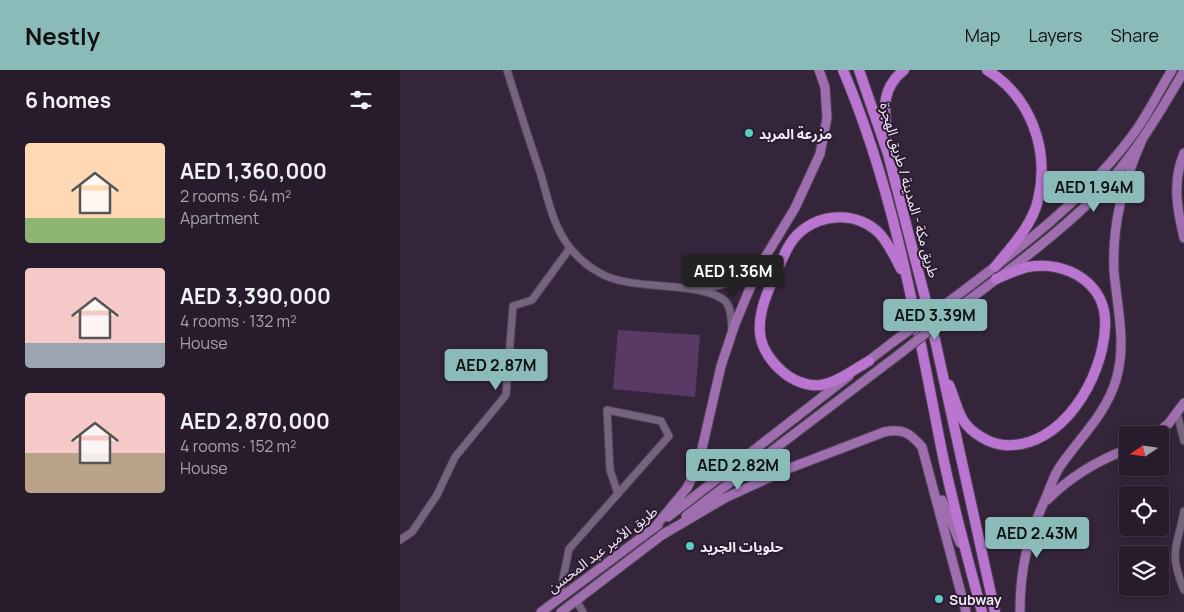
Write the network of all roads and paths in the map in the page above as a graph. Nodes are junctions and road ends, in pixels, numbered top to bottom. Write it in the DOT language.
graph roads {
  1 [pos="507,70"];
  2 [pos="819,70"];
  3 [pos="843,70"];
  4 [pos="859,70"];
  5 [pos="904,70"];
  6 [pos="987,70"];
  7 [pos="1172,70"];
  8 [pos="1184,70"];
  9 [pos="1142,140"];
  10 [pos="1184,153"];
  11 [pos="888,154"];
  12 [pos="1184,238"];
  13 [pos="570,248"];
  14 [pos="995,267"];
  15 [pos="758,269"];
  16 [pos="996,279"];
  17 [pos="908,281"];
  18 [pos="700,291"];
  19 [pos="732,332"];
  20 [pos="869,361"];
  21 [pos="939,361"];
  22 [pos="1184,403"];
  23 [pos="1177,412"];
  24 [pos="1166,426"];
  25 [pos="1184,441"];
  26 [pos="1072,452"];
  27 [pos="1119,453"];
  28 [pos="1088,466"];
  29 [pos="928,470"];
  30 [pos="618,494"];
  31 [pos="1043,503"];
  32 [pos="1184,510"];
  33 [pos="654,528"];
  34 [pos="662,535"];
  35 [pos="400,540"];
  36 [pos="970,565"];
  37 [pos="1184,590"];
  38 [pos="559,598"];
  39 [pos="576,600"];
  40 [pos="541,612"];
  41 [pos="561,612"];
  42 [pos="583,612"];
  43 [pos="966,612"];
  44 [pos="982,612"];
  45 [pos="995,612"];
  46 [pos="1020,612"];
  1 -- 13 [label="street"];
  2 -- 15 [label="main road"];
  3 -- 17 [label="highway, طريق مكة - المدينة / طريق الهجرة"];
  4 -- 11 [label="highway, طريق مكة - المدينة / طريق الهجرة"];
  5 -- 11 [label="highway"];
  6 -- 14 [label="highway"];
  7 -- 14 [label="main road, طريق الأمير عبد المحسن"];
  8 -- 9 [label="main road"];
  9 -- 16 [label="main road, طريق الأمير عبد المحسن"];
  9 -- 26 [label="main road"];
  10 -- 12 [label="main road"];
  11 -- 21 [label="highway, طريق مكة - المدينة / طريق الهجرة"];
  13 -- 18 [label="street"];
  13 -- 35 [label="street"];
  14 -- 20 [label="main road, طريق الأمير عبد المحسن, bridge"];
  15 -- 18 [label="street"];
  15 -- 19 [label="main road"];
  16 -- 21 [label="highway"];
  16 -- 34 [label="main road, طريق الأمير عبد المحسن, bridge"];
  17 -- 20 [label="highway"];
  17 -- 36 [label="highway, طريق مكة - المدينة / طريق الهجرة"];
  18 -- 19 [label="street"];
  19 -- 33 [label="main road"];
  20 -- 33 [label="main road, طريق الأمير عبد المحسن"];
  21 -- 45 [label="highway, طريق مكة - المدينة / طريق الهجرة"];
  22 -- 23 [label="main road"];
  23 -- 24 [label="main road"];
  23 -- 25 [label="street"];
  26 -- 28 [label="main road"];
  26 -- 31 [label="main road"];
  27 -- 28 [label="main road"];
  28 -- 31 [label="main road"];
  29 -- 34 [label="main road"];
  29 -- 36 [label="main road"];
  29 -- 43 [label="main road"];
  30 -- 30 [label="street"];
  30 -- 38 [label="street"];
  31 -- 46 [label="main road"];
  32 -- 37 [label="street"];
  33 -- 38 [label="main road, طريق الأمير عبد المحسن"];
  34 -- 39 [label="main road, طريق الأمير عبد المحسن"];
  36 -- 44 [label="highway"];
  38 -- 40 [label="main road, طريق الأمير عبد المحسن"];
  39 -- 41 [label="main road, طريق الأمير عبد المحسن"];
  39 -- 42 [label="street"];
}
